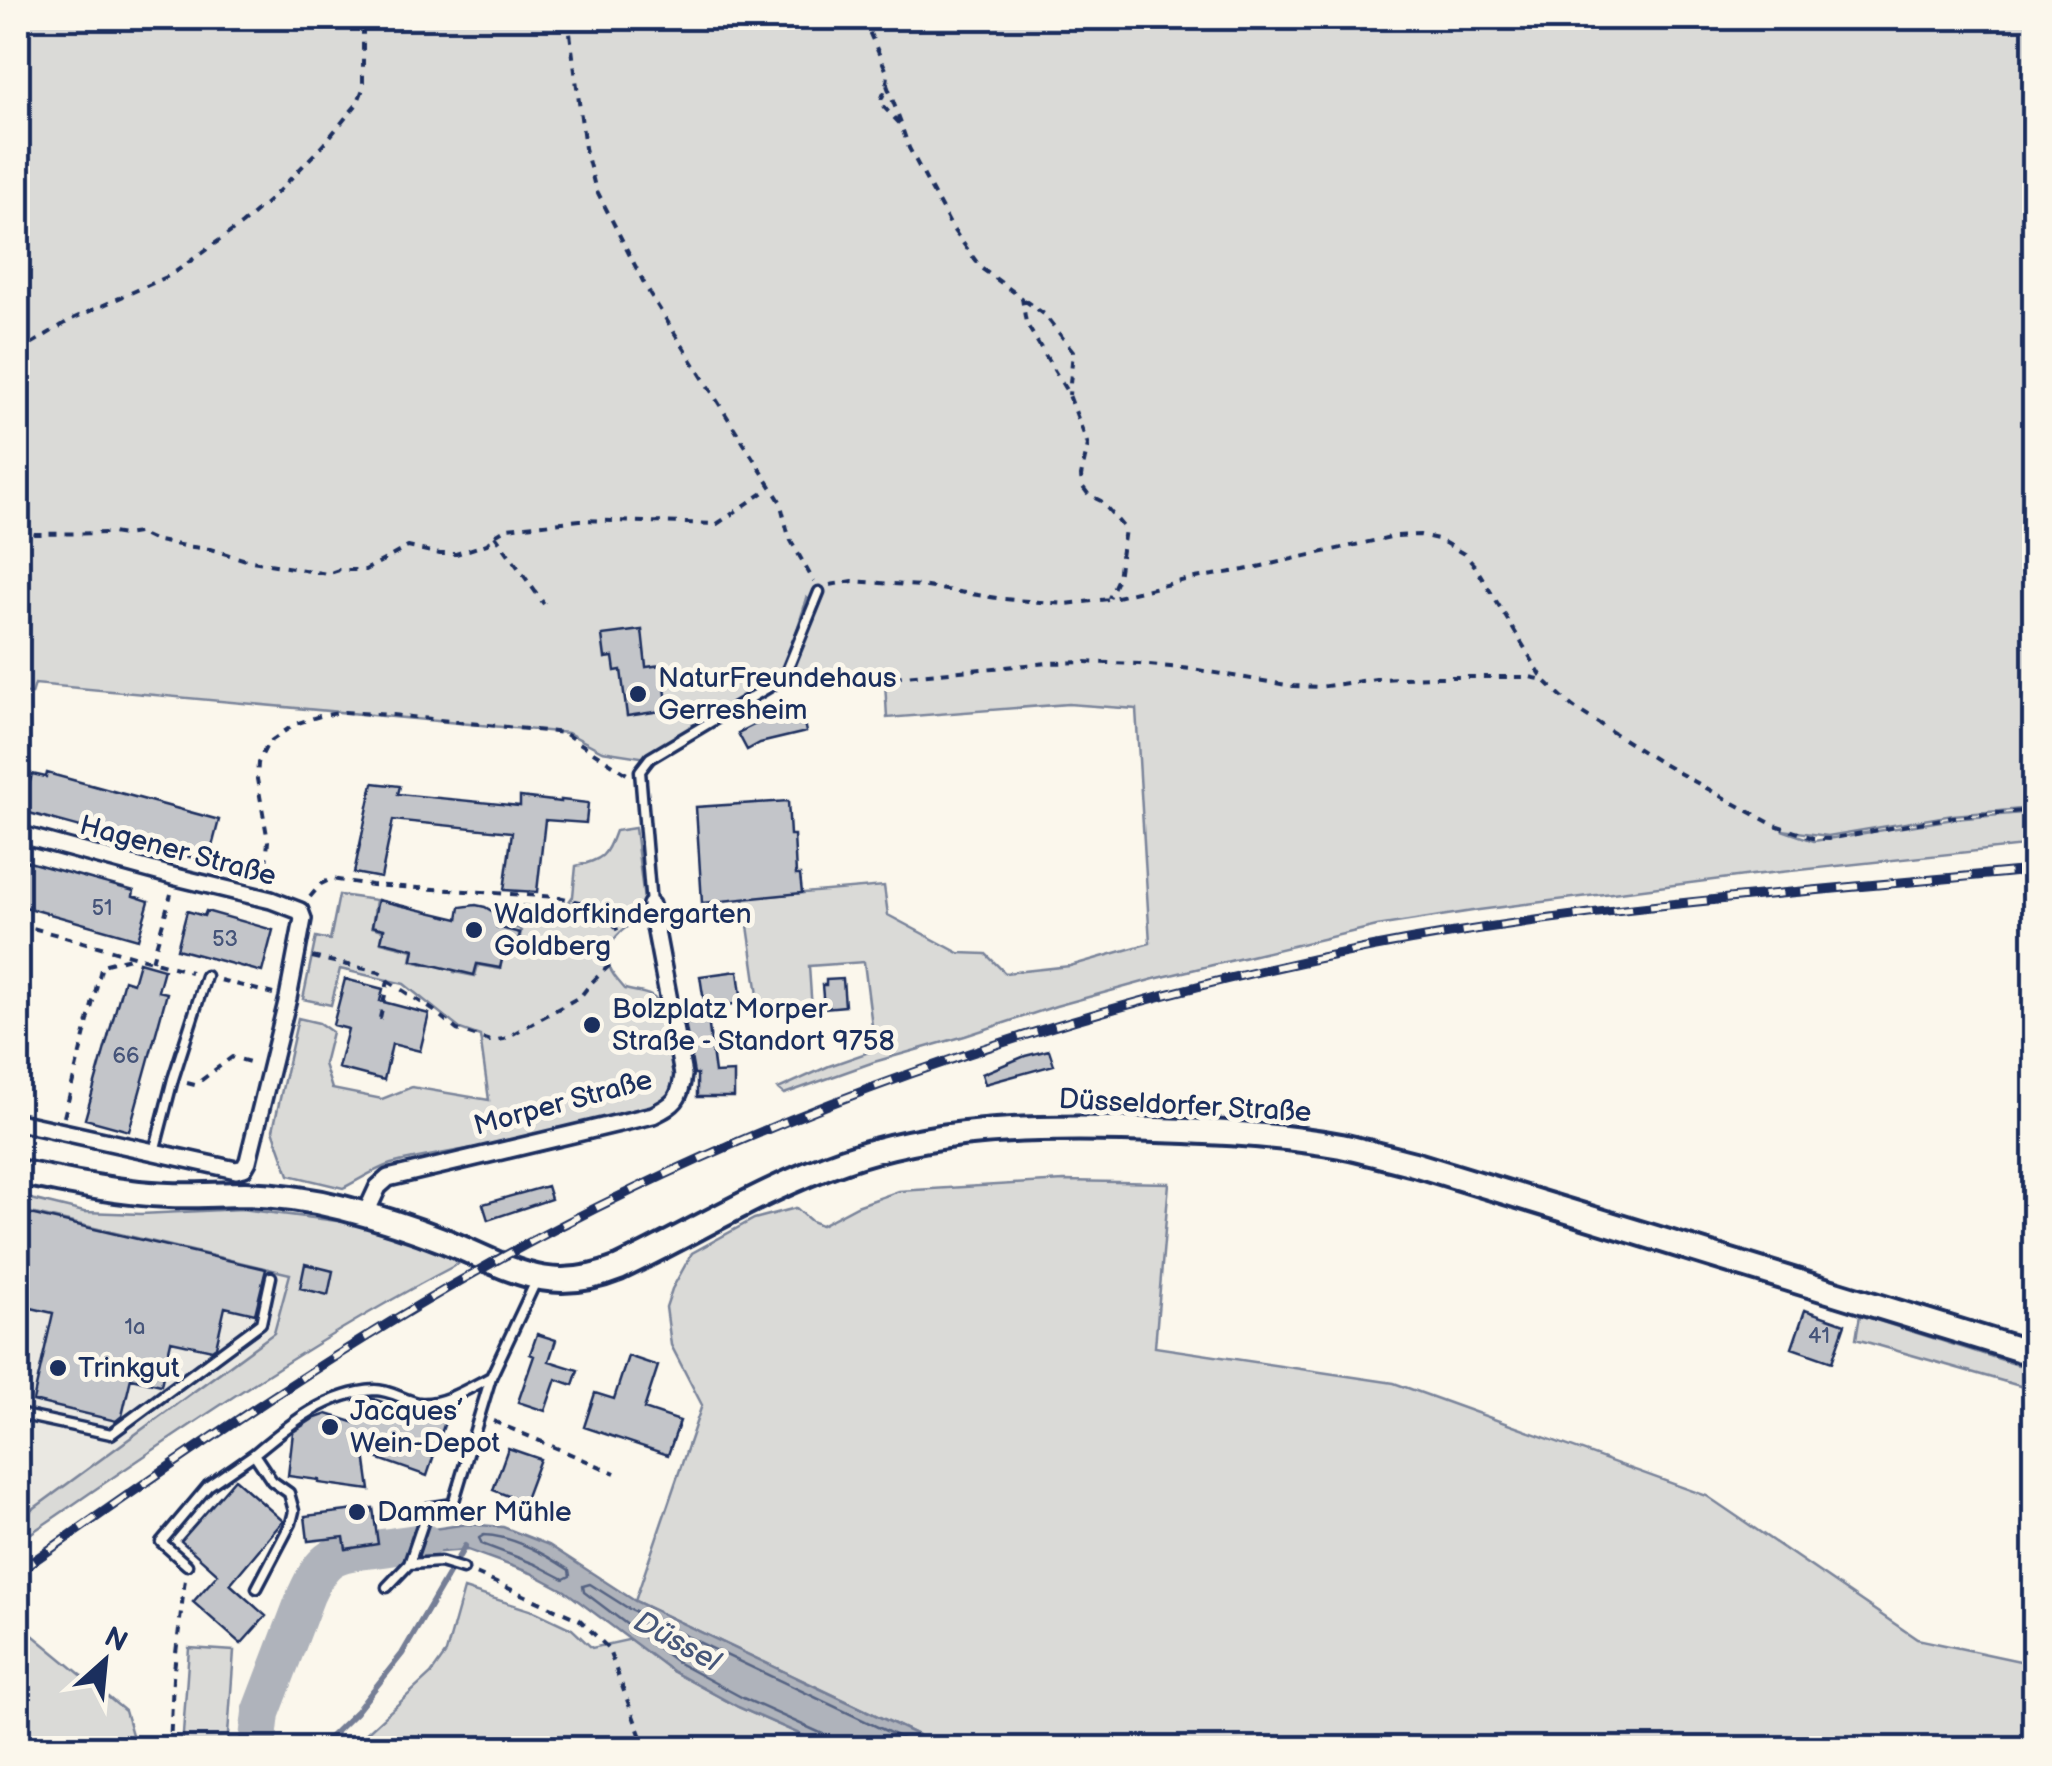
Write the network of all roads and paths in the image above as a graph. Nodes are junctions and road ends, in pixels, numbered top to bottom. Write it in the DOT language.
graph roads {
  1 [pos="363,18"];
  2 [pos="568,18"];
  3 [pos="863,18"];
  4 [pos="888,84"];
  5 [pos="901,125"];
  6 [pos="1022,298"];
  7 [pos="18,352"];
  8 [pos="1068,395"];
  9 [pos="771,487"];
  10 [pos="18,530"];
  11 [pos="495,535"];
  12 [pos="819,592"];
  13 [pos="1109,599"];
  14 [pos="544,604"];
  15 [pos="784,678"];
  16 [pos="1544,680"];
  17 [pos="639,782"];
  18 [pos="2034,810"];
  19 [pos="18,834"];
  20 [pos="176,878"];
  21 [pos="271,900"];
  22 [pos="300,911"];
  23 [pos="651,915"];
  24 [pos="18,926"];
  25 [pos="621,937"];
  26 [pos="298,954"];
  27 [pos="136,956"];
  28 [pos="152,961"];
  29 [pos="612,964"];
  30 [pos="206,976"];
  31 [pos="388,981"];
  32 [pos="288,998"];
  33 [pos="372,1016"];
  34 [pos="255,1063"];
  35 [pos="173,1079"];
  36 [pos="18,1122"];
  37 [pos="61,1132"];
  38 [pos="154,1152"];
  39 [pos="18,1172"];
  40 [pos="365,1214"];
  41 [pos="271,1276"];
  42 [pos="537,1278"];
  43 [pos="2034,1354"];
  44 [pos="492,1377"];
  45 [pos="18,1414"];
  46 [pos="480,1415"];
  47 [pos="254,1454"];
  48 [pos="615,1473"];
  49 [pos="409,1564"];
  50 [pos="186,1565"];
  51 [pos="463,1568"];
  52 [pos="387,1587"];
  53 [pos="257,1588"];
  54 [pos="18,1741"];
  55 [pos="28,1748"];
  56 [pos="170,1748"];
  57 [pos="645,1748"];
  1 -- 7 [label="path"];
  2 -- 9 [label="path"];
  3 -- 4 [label="path"];
  4 -- 5 [label="path"];
  4 -- 5 [label="path"];
  5 -- 6 [label="path"];
  6 -- 8 [label="path"];
  6 -- 8 [label="path"];
  8 -- 13 [label="path"];
  9 -- 11 [label="path"];
  9 -- 12 [label="path"];
  10 -- 11 [label="path"];
  11 -- 14 [label="path"];
  12 -- 13 [label="path"];
  12 -- 15 [label="lane"];
  13 -- 16 [label="path"];
  15 -- 16 [label="path"];
  15 -- 17 [label="lane"];
  16 -- 18 [label="path"];
  17 -- 21 [label="path"];
  17 -- 23 [label="lane, Morper Straße"];
  19 -- 20 [label="street, Hagener Straße"];
  20 -- 21 [label="street, Hagener Straße"];
  20 -- 28 [label="path"];
  21 -- 22 [label="street, Hagener Straße"];
  22 -- 25 [label="path"];
  22 -- 26 [label="street, Hagener Straße"];
  23 -- 40 [label="street, Morper Straße"];
  24 -- 27 [label="path"];
  26 -- 31 [label="path"];
  26 -- 32 [label="street, Hagener Straße"];
  27 -- 28 [label="path"];
  27 -- 37 [label="path"];
  28 -- 30 [label="path"];
  29 -- 31 [label="path"];
  30 -- 32 [label="path"];
  30 -- 35 [label="lane"];
  31 -- 33 [label="path"];
  32 -- 38 [label="street, Hagener Straße"];
  34 -- 35 [label="path"];
  35 -- 38 [label="lane"];
  36 -- 37 [label="street"];
  37 -- 38 [label="street"];
  39 -- 40 [label="main road"];
  40 -- 42 [label="main road"];
  41 -- 45 [label="lane"];
  42 -- 43 [label="main road, Düsseldorfer Straße"];
  42 -- 44 [label="lane"];
  44 -- 46 [label="lane"];
  44 -- 47 [label="lane"];
  46 -- 48 [label="path"];
  46 -- 49 [label="lane"];
  47 -- 50 [label="lane"];
  47 -- 53 [label="lane"];
  49 -- 51 [label="lane"];
  49 -- 52 [label="lane"];
  50 -- 56 [label="path"];
  51 -- 57 [label="path"];
  54 -- 55 [label="path"];
}
